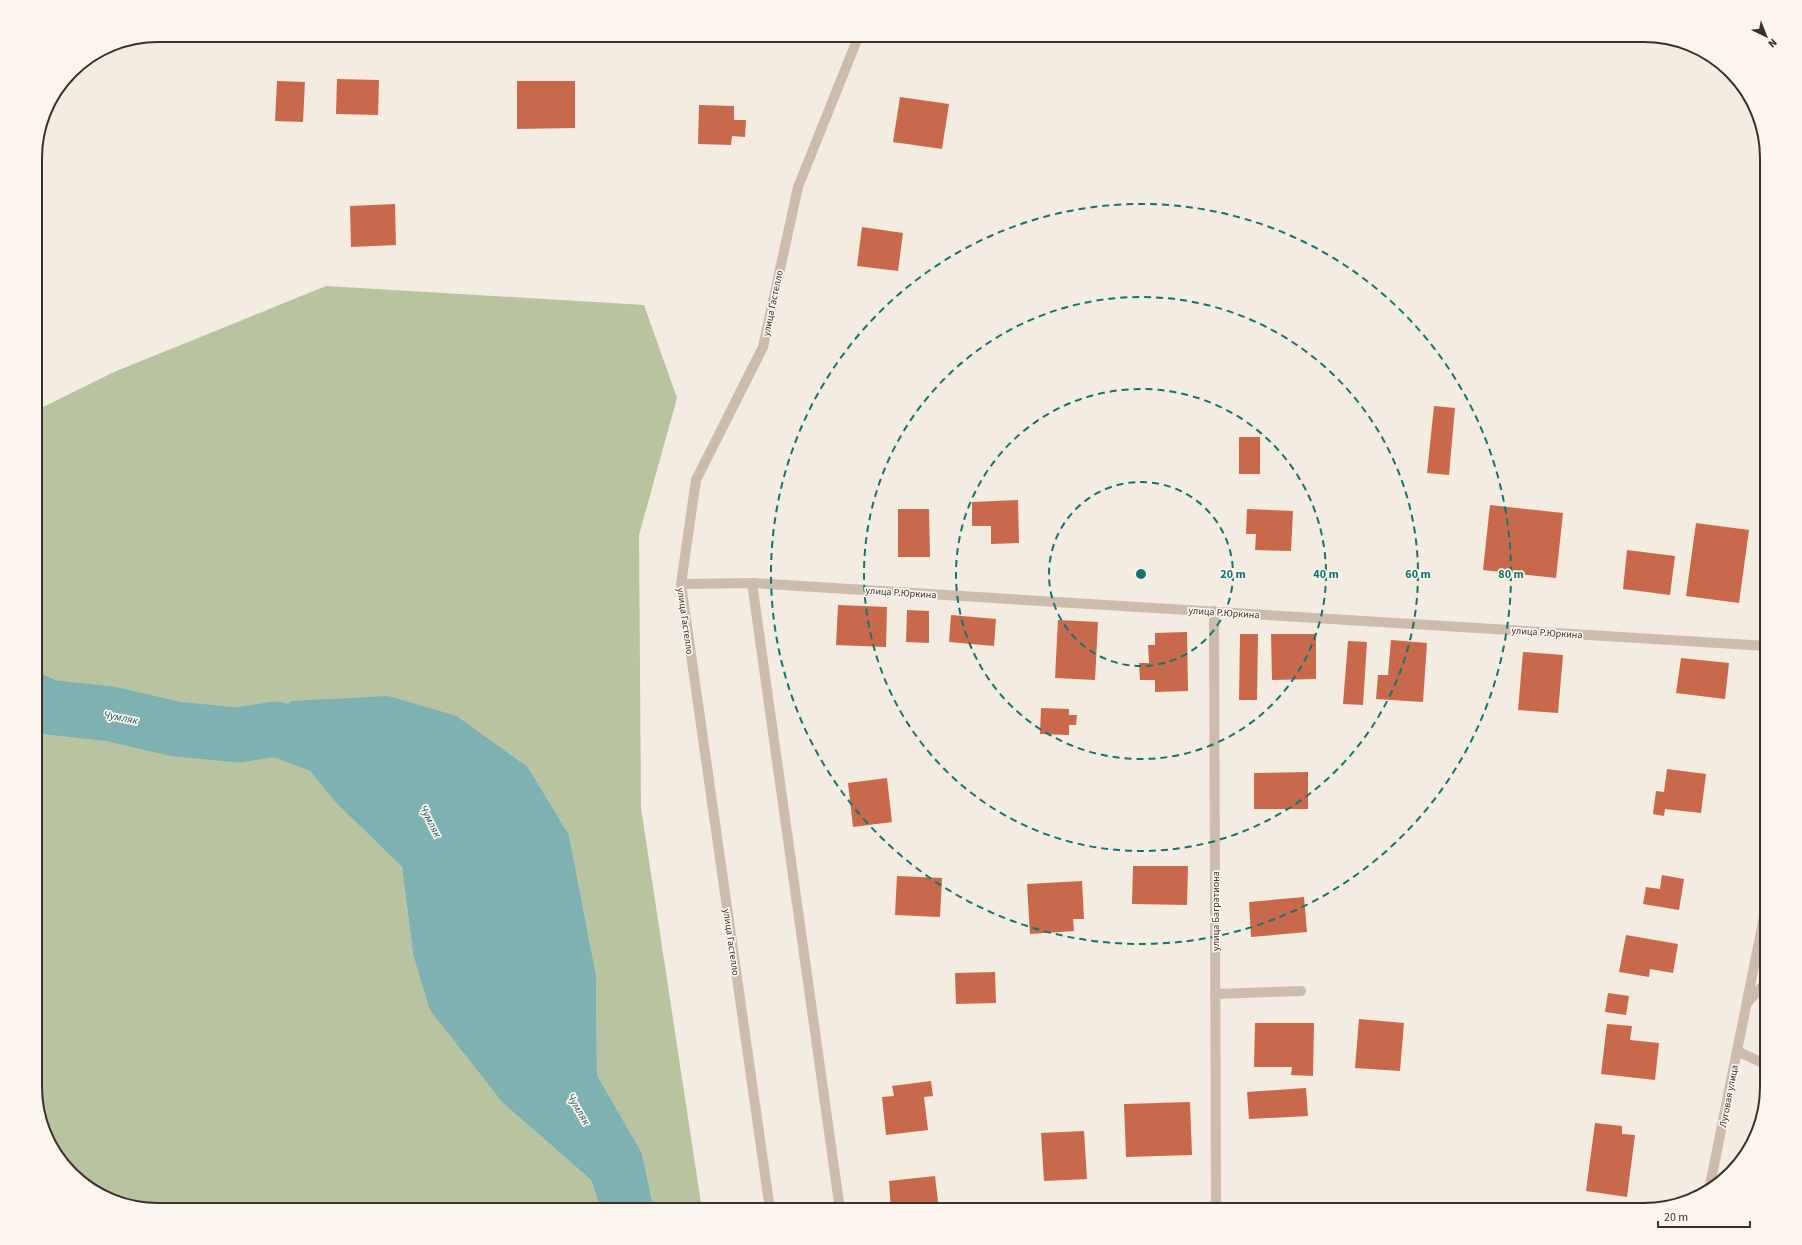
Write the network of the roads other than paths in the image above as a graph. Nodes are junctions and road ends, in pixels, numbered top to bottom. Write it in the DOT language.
graph roads {
  1 [pos="856,42"];
  2 [pos="752,583"];
  3 [pos="681,584"];
  4 [pos="1214,611"];
  5 [pos="1760,646"];
  6 [pos="1760,937"];
  7 [pos="1760,989"];
  8 [pos="1301,991"];
  9 [pos="1215,994"];
  10 [pos="1747,1003"];
  11 [pos="1737,1051"];
  12 [pos="1760,1062"];
  13 [pos="1711,1182"];
  14 [pos="769,1203"];
  15 [pos="839,1203"];
  16 [pos="1216,1203"];
  1 -- 3 [label="street, улица Гастелло"];
  2 -- 3 [label="street, улица Р.Юркина"];
  2 -- 4 [label="street, улица Р.Юркина"];
  2 -- 15 [label="street"];
  3 -- 14 [label="street, улица Гастелло"];
  4 -- 5 [label="street, улица Р.Юркина"];
  4 -- 9 [label="street, улица Багратиона"];
  6 -- 10 [label="street, Луговая улица"];
  7 -- 10 [label="street"];
  8 -- 9 [label="street"];
  9 -- 16 [label="street, улица Багратиона"];
  10 -- 11 [label="street, Луговая улица"];
  11 -- 12 [label="street"];
  11 -- 13 [label="street, Луговая улица"];
}
